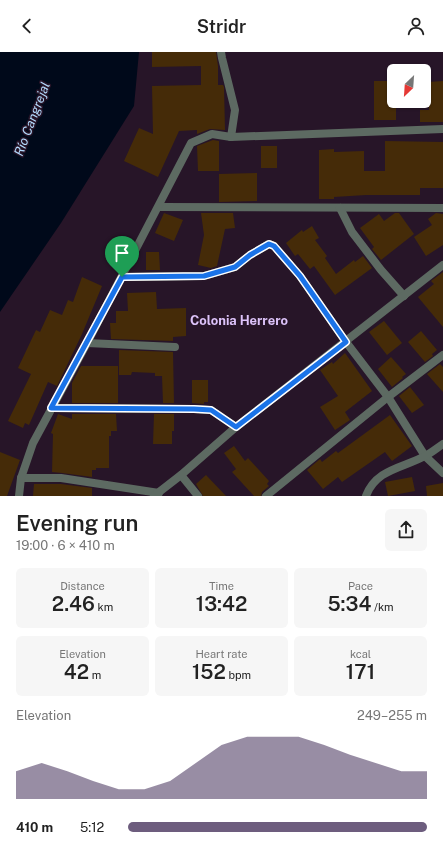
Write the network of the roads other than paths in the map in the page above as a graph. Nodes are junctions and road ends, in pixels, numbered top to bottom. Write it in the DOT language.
graph roads {
  1 [pos="221,52"];
  2 [pos="443,129"];
  3 [pos="231,137"];
  4 [pos="159,207"];
  5 [pos="340,208"];
  6 [pos="443,208"];
  7 [pos="443,265"];
  8 [pos="122,277"];
  9 [pos="404,296"];
  10 [pos="346,342"];
  11 [pos="87,343"];
  12 [pos="175,347"];
  13 [pos="443,355"];
  14 [pos="388,397"];
  15 [pos="51,408"];
  16 [pos="236,427"];
  17 [pos="443,444"];
  18 [pos="425,456"];
  19 [pos="443,473"];
  20 [pos="181,475"];
  21 [pos="21,478"];
  22 [pos="157,494"];
  23 [pos="19,496"];
  24 [pos="198,496"];
  25 [pos="266,496"];
  26 [pos="366,496"];
  1 -- 3 [label="street"];
  2 -- 3 [label="street"];
  3 -- 4 [label="street"];
  4 -- 5 [label="street"];
  4 -- 8 [label="street"];
  5 -- 6 [label="street"];
  5 -- 9 [label="street"];
  7 -- 9 [label="street"];
  8 -- 10 [label="street"];
  8 -- 11 [label="street"];
  9 -- 10 [label="street"];
  10 -- 14 [label="street"];
  10 -- 16 [label="street"];
  11 -- 12 [label="street"];
  11 -- 15 [label="street"];
  13 -- 14 [label="street"];
  14 -- 18 [label="street"];
  14 -- 25 [label="street"];
  15 -- 16 [label="street"];
  15 -- 21 [label="street"];
  16 -- 20 [label="street"];
  17 -- 18 [label="street"];
  18 -- 19 [label="street"];
  18 -- 26 [label="street"];
  20 -- 22 [label="street"];
  20 -- 24 [label="street"];
  21 -- 22 [label="street"];
  21 -- 23 [label="street"];
}
